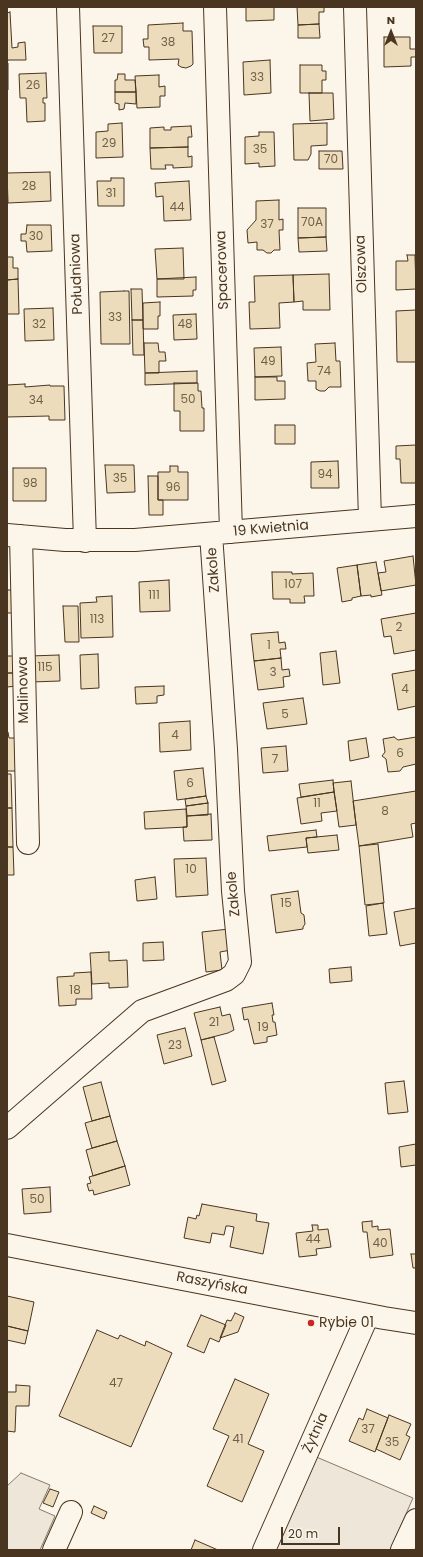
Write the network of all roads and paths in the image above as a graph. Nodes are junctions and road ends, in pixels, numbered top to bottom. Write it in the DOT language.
graph roads {
  1 [pos="68,7"];
  2 [pos="215,7"];
  3 [pos="355,7"];
  4 [pos="416,516"];
  5 [pos="370,520"];
  6 [pos="221,533"];
  7 [pos="14,536"];
  8 [pos="85,541"];
  9 [pos="28,843"];
  10 [pos="7,1128"];
  11 [pos="7,1245"];
  12 [pos="368,1315"];
  13 [pos="416,1323"];
  14 [pos="71,1512"];
  15 [pos="416,1520"];
  16 [pos="54,1550"];
  17 [pos="264,1550"];
  18 [pos="402,1550"];
  1 -- 8 [label="street, Południowa"];
  2 -- 6 [label="street, Spacerowa"];
  3 -- 5 [label="street, Olszowa"];
  4 -- 5 [label="street, 19 Kwietnia"];
  5 -- 6 [label="street, 19 Kwietnia"];
  6 -- 8 [label="street, 19 Kwietnia"];
  6 -- 10 [label="street, Zakole"];
  7 -- 8 [label="street, 19 Kwietnia"];
  7 -- 9 [label="street, Malinowa"];
  11 -- 12 [label="street, Raszyńska"];
  12 -- 13 [label="street, Raszyńska"];
  12 -- 17 [label="street, Żytnia"];
  14 -- 16 [label="street"];
  15 -- 18 [label="street"];
}
